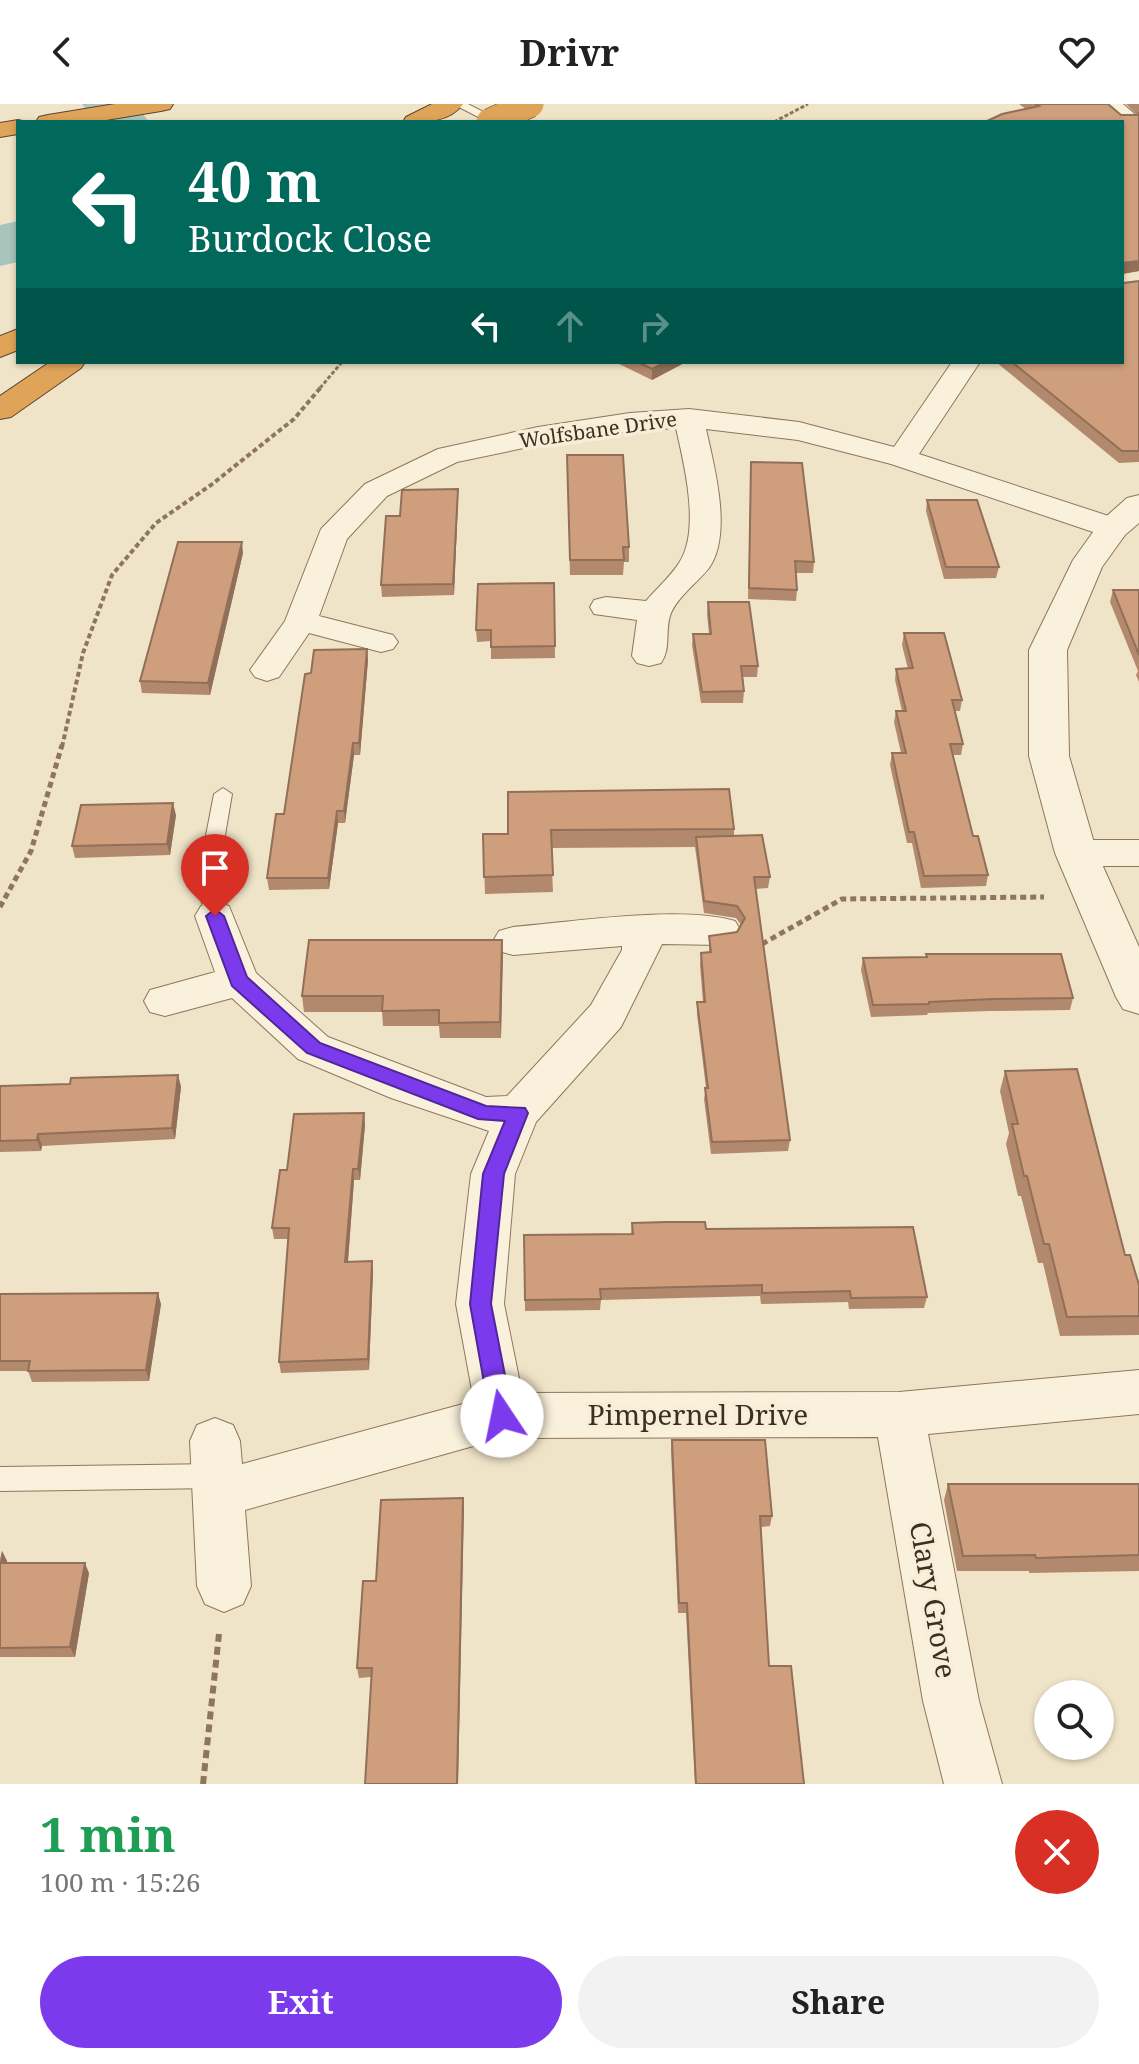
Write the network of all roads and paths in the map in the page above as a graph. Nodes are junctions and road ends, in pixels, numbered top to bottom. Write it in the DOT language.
graph roads {
  1 [pos="161,104"];
  2 [pos="451,104"];
  3 [pos="459,104"];
  4 [pos="530,104"];
  5 [pos="808,104"];
  6 [pos="61,120"];
  7 [pos="419,120"];
  8 [pos="493,120"];
  9 [pos="494,120"];
  10 [pos="778,120"];
  11 [pos="67,364"];
  12 [pos="340,364"];
  13 [pos="965,364"];
  14 [pos="0,410"];
  15 [pos="689,418"];
  16 [pos="901,458"];
  17 [pos="1126,516"];
  18 [pos="606,607"];
  19 [pos="654,612"];
  20 [pos="301,621"];
  21 [pos="381,642"];
  22 [pos="649,656"];
  23 [pos="267,670"];
  24 [pos="223,794"];
  25 [pos="1076,853"];
  26 [pos="1139,853"];
  27 [pos="1097,896"];
  28 [pos="0,907"];
  29 [pos="215,916"];
  30 [pos="643,930"];
  31 [pos="736,938"];
  32 [pos="513,941"];
  33 [pos="239,981"];
  34 [pos="1139,997"];
  35 [pos="165,1001"];
  36 [pos="518,1113"];
  37 [pos="1139,1392"];
  38 [pos="899,1414"];
  39 [pos="502,1416"];
  40 [pos="216,1471"];
  41 [pos="0,1479"];
  42 [pos="224,1586"];
  43 [pos="203,1784"];
  44 [pos="973,1784"];
  1 -- 6 [label="highway"];
  2 -- 7 [label="highway"];
  3 -- 8 [label="lane"];
  4 -- 9 [label="highway, bridge"];
  5 -- 10 [label="path"];
  11 -- 14 [label="highway"];
  12 -- 28 [label="path"];
  13 -- 16 [label="street"];
  15 -- 16 [label="street, Wolfsbane Drive"];
  15 -- 19 [label="street"];
  15 -- 20 [label="street, Wolfsbane Drive"];
  16 -- 17 [label="street, Wolfsbane Drive"];
  17 -- 25 [label="street"];
  18 -- 19 [label="street"];
  19 -- 22 [label="street"];
  20 -- 21 [label="street"];
  20 -- 23 [label="street, Wolfsbane Drive"];
  24 -- 29 [label="lane"];
  25 -- 26 [label="street"];
  25 -- 27 [label="street"];
  27 -- 31 [label="path"];
  27 -- 34 [label="street"];
  29 -- 33 [label="street"];
  30 -- 31 [label="street"];
  30 -- 32 [label="street"];
  30 -- 36 [label="street"];
  33 -- 35 [label="street"];
  33 -- 36 [label="street"];
  36 -- 39 [label="street"];
  37 -- 38 [label="street, Pimpernel Drive"];
  38 -- 39 [label="street, Pimpernel Drive"];
  38 -- 44 [label="street, Clary Grove"];
  39 -- 40 [label="street, Pimpernel Drive"];
  40 -- 41 [label="lane"];
  40 -- 42 [label="street"];
  42 -- 43 [label="path"];
}
